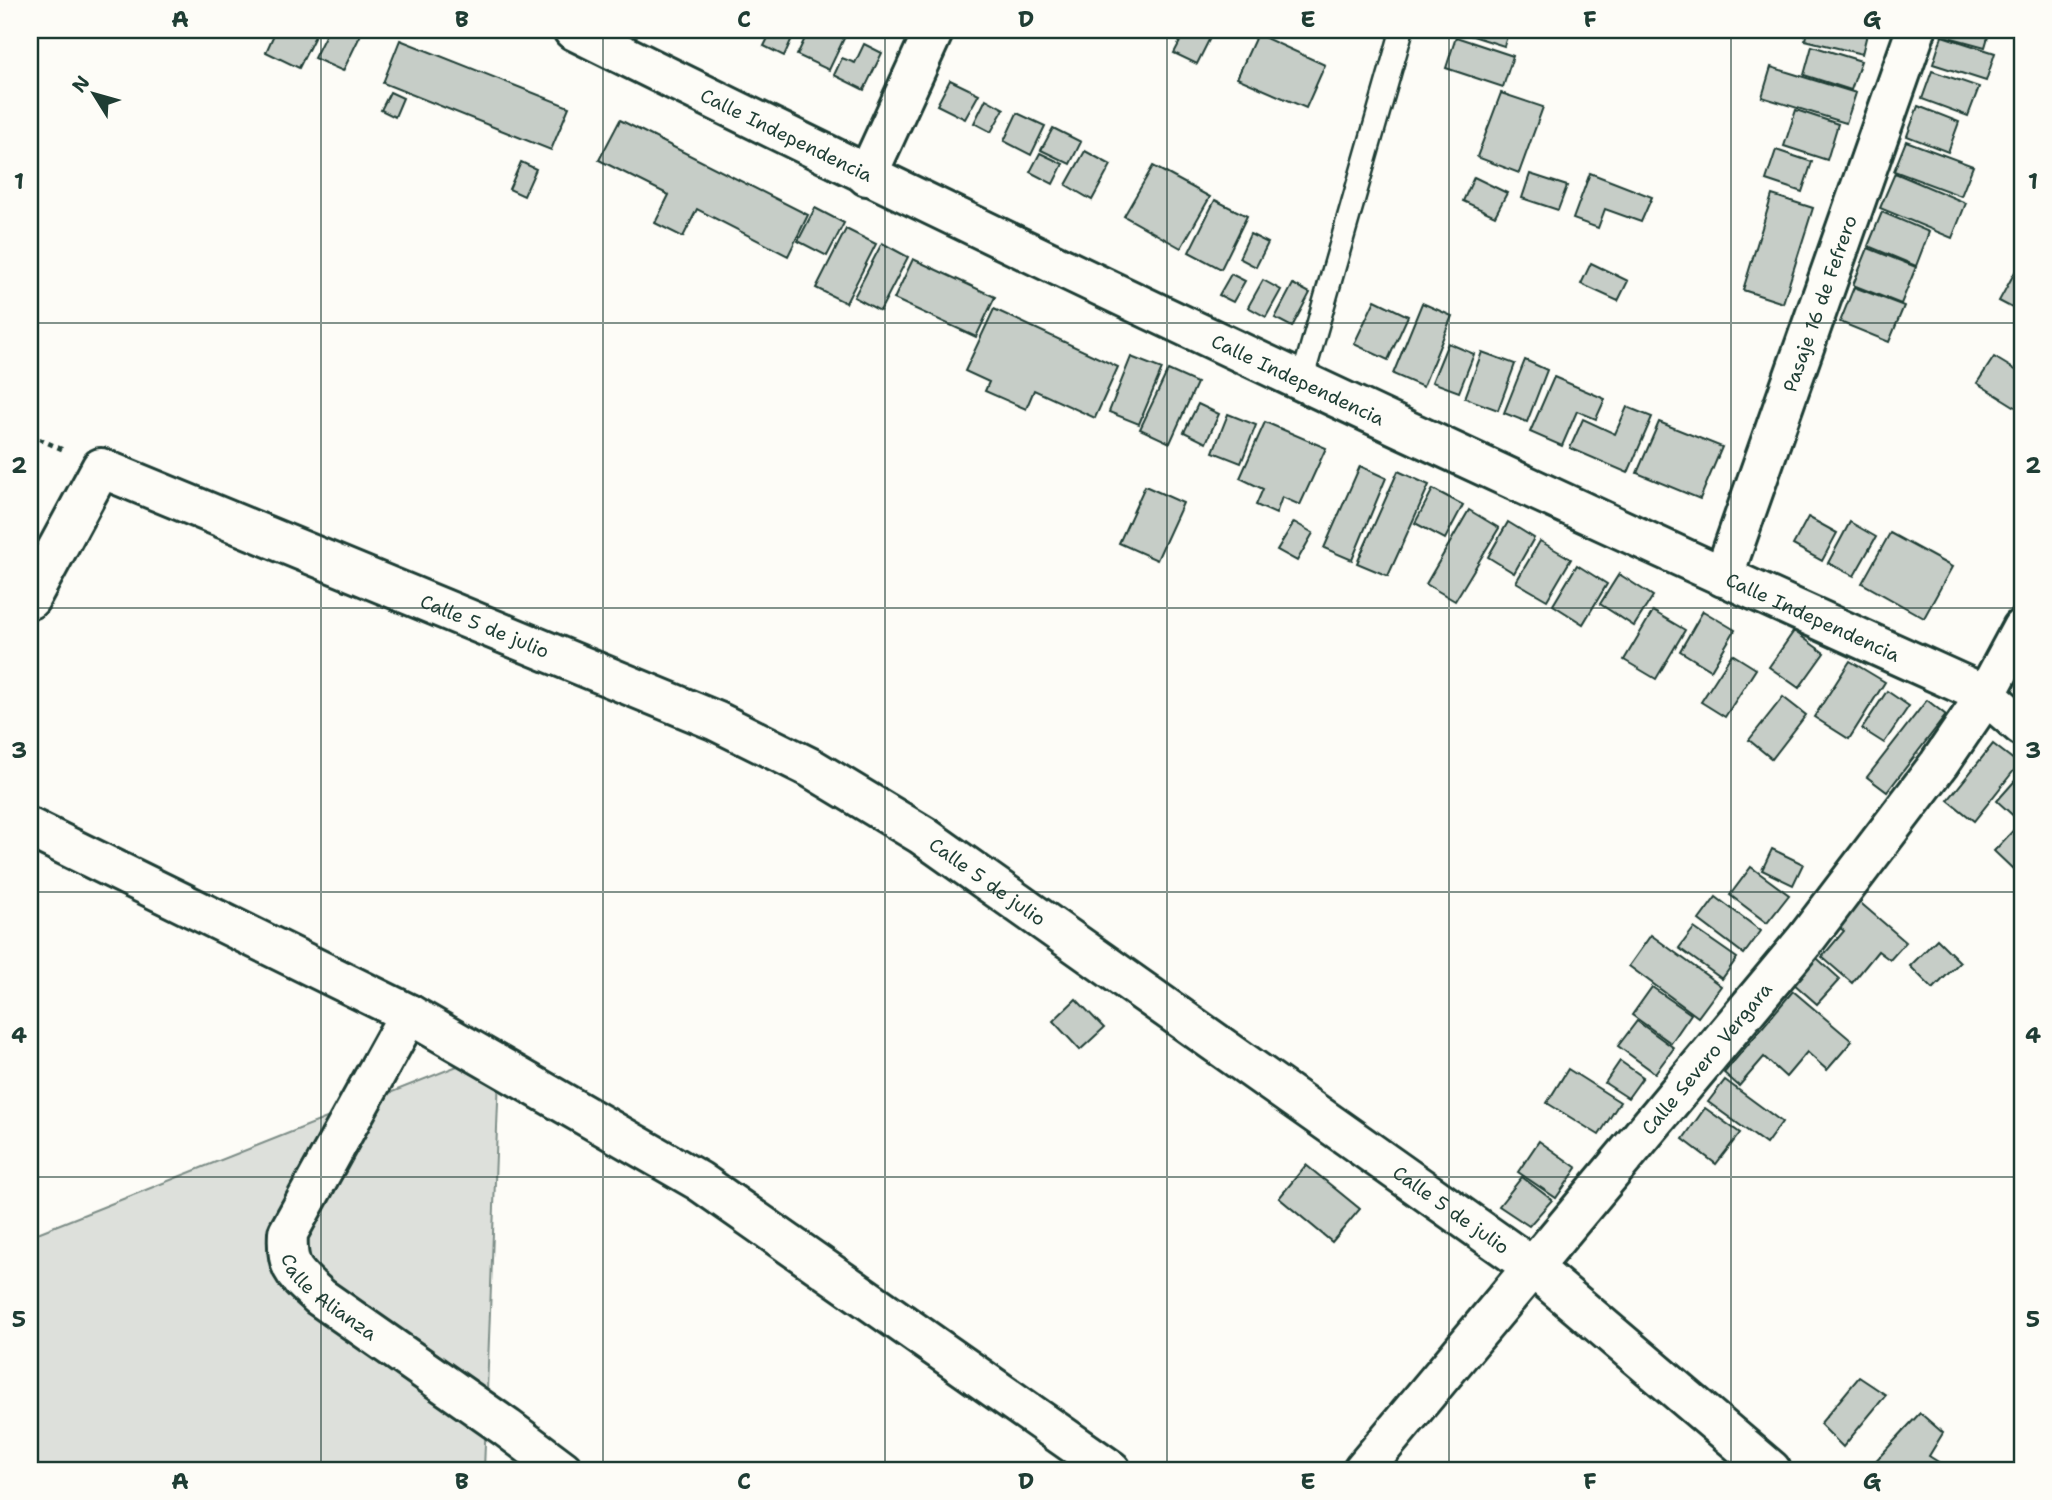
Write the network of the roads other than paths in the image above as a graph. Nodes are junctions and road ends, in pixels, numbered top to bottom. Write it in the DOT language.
graph roads {
  1 [pos="573,30"];
  2 [pos="934,30"];
  3 [pos="1402,30"];
  4 [pos="1916,30"];
  5 [pos="867,176"];
  6 [pos="1302,380"];
  7 [pos="1723,577"];
  8 [pos="30,599"];
  9 [pos="2022,628"];
  10 [pos="1986,695"];
  11 [pos="2022,726"];
  12 [pos="30,828"];
  13 [pos="409,1014"];
  14 [pos="1531,1266"];
  15 [pos="563,1470"];
  16 [pos="1111,1470"];
  17 [pos="1363,1470"];
  18 [pos="1770,1470"];
  1 -- 5 [label="street, Calle Independencia"];
  2 -- 5 [label="street"];
  3 -- 6 [label="lane"];
  4 -- 7 [label="street, Pasaje 16 de Fefrero"];
  5 -- 6 [label="street, Calle Independencia"];
  6 -- 7 [label="street, Calle Independencia"];
  7 -- 10 [label="street, Calle Independencia"];
  8 -- 14 [label="street, Calle 5 de julio"];
  9 -- 10 [label="street, Calle Severo Vergara"];
  10 -- 11 [label="street, Calle Independencia"];
  10 -- 14 [label="street, Calle Severo Vergara"];
  12 -- 13 [label="street"];
  13 -- 15 [label="street, Calle Alianza"];
  13 -- 16 [label="street"];
  14 -- 17 [label="street, Calle Severo Vergara"];
  14 -- 18 [label="street, Calle 5 de julio"];
}
